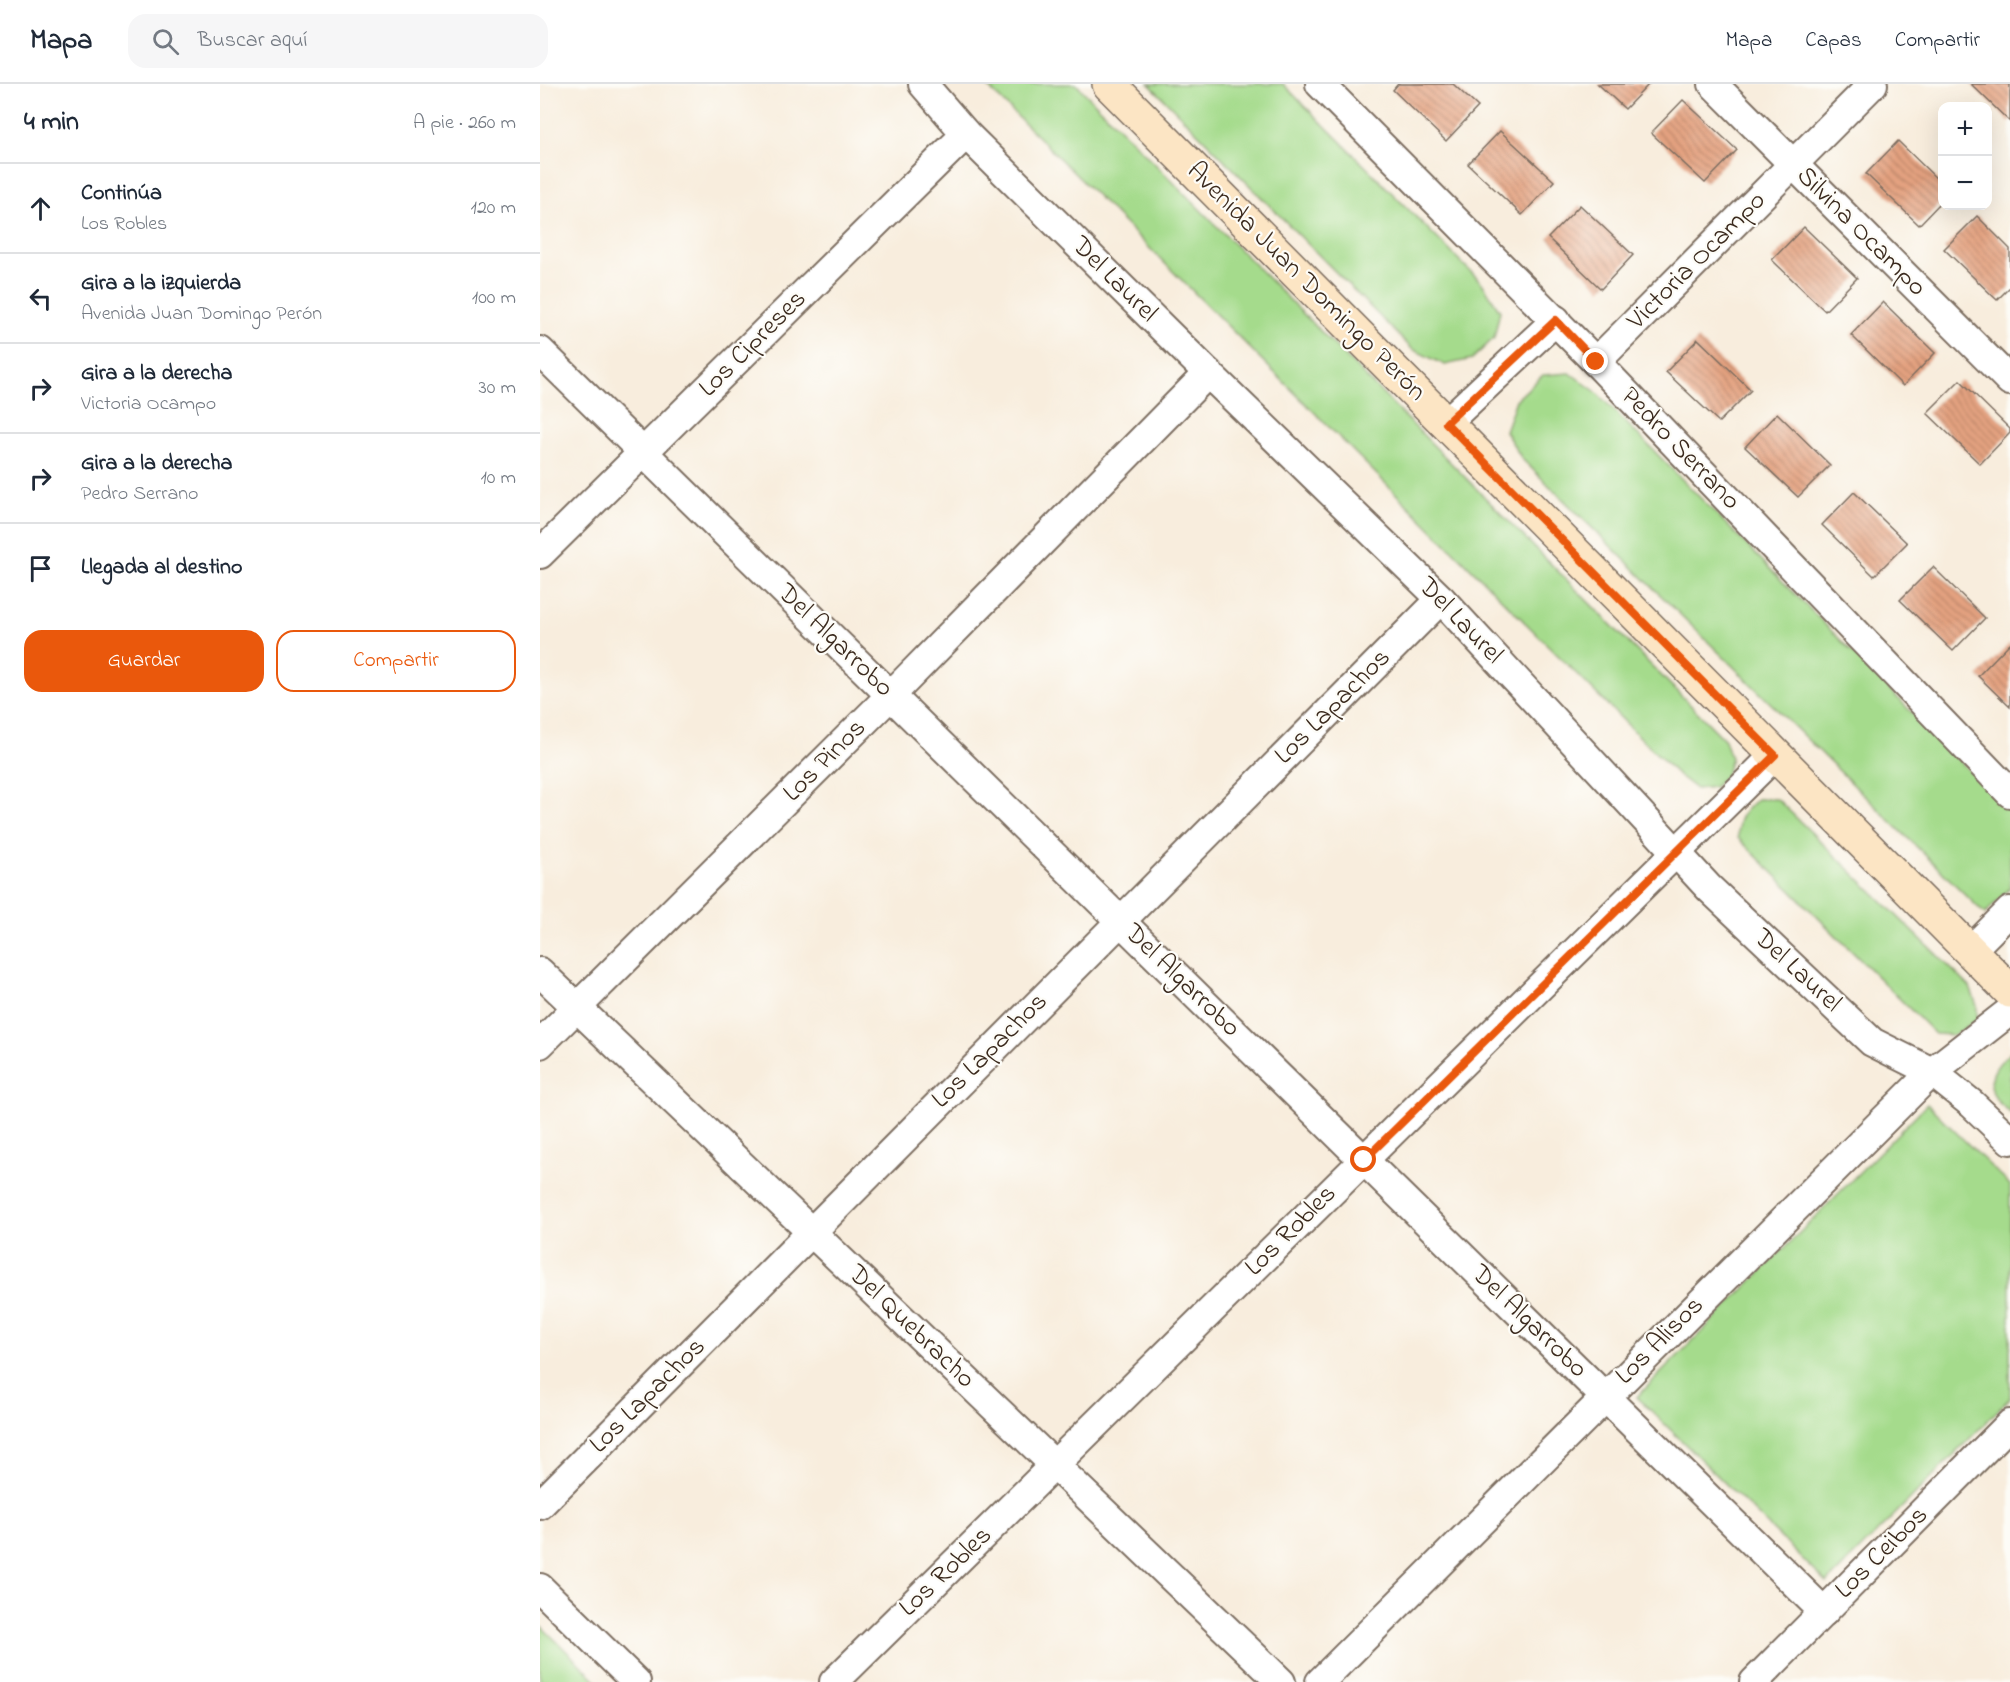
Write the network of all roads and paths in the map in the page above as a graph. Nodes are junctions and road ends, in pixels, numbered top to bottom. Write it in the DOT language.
graph roads {
  1 [pos="923,84"];
  2 [pos="1109,84"];
  3 [pos="1320,84"];
  4 [pos="1713,84"];
  5 [pos="1873,84"];
  6 [pos="966,134"];
  7 [pos="1793,164"];
  8 [pos="1556,320"];
  9 [pos="540,351"];
  10 [pos="1596,362"];
  11 [pos="1208,373"];
  12 [pos="2010,381"];
  13 [pos="1446,423"];
  14 [pos="643,452"];
  15 [pos="540,554"];
  16 [pos="1442,599"];
  17 [pos="890,696"];
  18 [pos="1775,755"];
  19 [pos="2010,793"];
  20 [pos="1676,853"];
  21 [pos="2010,910"];
  22 [pos="1120,920"];
  23 [pos="1970,951"];
  24 [pos="540,972"];
  25 [pos="2010,991"];
  26 [pos="576,1007"];
  27 [pos="2010,1011"];
  28 [pos="540,1044"];
  29 [pos="1932,1072"];
  30 [pos="2010,1140"];
  31 [pos="1364,1160"];
  32 [pos="811,1232"];
  33 [pos="1605,1396"];
  34 [pos="2010,1424"];
  35 [pos="1055,1465"];
  36 [pos="540,1505"];
  37 [pos="540,1588"];
  38 [pos="1824,1612"];
  39 [pos="636,1682"];
  40 [pos="834,1682"];
  41 [pos="1281,1682"];
  42 [pos="1320,1682"];
  43 [pos="1754,1682"];
  1 -- 6 [label="street, Del Laurel"];
  2 -- 13 [label="main road, Avenida Juan Domingo Perón"];
  3 -- 8 [label="street, Pedro Serrano"];
  4 -- 7 [label="street, Silvina Ocampo"];
  5 -- 7 [label="street, Victoria Ocampo"];
  6 -- 11 [label="street, Del Laurel"];
  6 -- 14 [label="street, Los Cipreses"];
  7 -- 10 [label="street, Victoria Ocampo"];
  7 -- 12 [label="street, Silvina Ocampo"];
  8 -- 10 [label="street, Pedro Serrano"];
  8 -- 13 [label="street"];
  9 -- 14 [label="street, Del Algarrobo"];
  10 -- 19 [label="street, Pedro Serrano"];
  11 -- 16 [label="street, Del Laurel"];
  11 -- 17 [label="street, Los Pinos"];
  13 -- 18 [label="main road, Avenida Juan Domingo Perón"];
  14 -- 15 [label="street, Los Cipreses"];
  14 -- 17 [label="street, Del Algarrobo"];
  16 -- 20 [label="street, Del Laurel"];
  16 -- 22 [label="street, Los Lapachos"];
  17 -- 22 [label="street, Del Algarrobo"];
  17 -- 26 [label="street, Los Pinos"];
  18 -- 20 [label="street, Los Robles"];
  18 -- 23 [label="main road, Avenida Juan Domingo Perón"];
  20 -- 29 [label="street, Del Laurel"];
  20 -- 31 [label="street, Los Robles"];
  21 -- 23 [label="street"];
  22 -- 31 [label="street, Del Algarrobo"];
  22 -- 32 [label="street, Los Lapachos"];
  23 -- 25 [label="main road, Avenida Juan Domingo Perón"];
  24 -- 26 [label="street, Del Quebracho"];
  26 -- 28 [label="street, Los Pinos"];
  26 -- 32 [label="street, Del Quebracho"];
  27 -- 29 [label="street, Los Alisos"];
  29 -- 30 [label="street, Del Laurel"];
  29 -- 33 [label="street, Los Alisos"];
  31 -- 33 [label="street, Del Algarrobo"];
  31 -- 35 [label="street, Los Robles"];
  32 -- 35 [label="street, Del Quebracho"];
  32 -- 36 [label="street, Los Lapachos"];
  33 -- 38 [label="street, Del Algarrobo"];
  33 -- 42 [label="street, Los Alisos"];
  34 -- 38 [label="street, Los Ceibos"];
  35 -- 40 [label="street, Los Robles"];
  35 -- 41 [label="street, Del Quebracho"];
  37 -- 39 [label="street"];
  38 -- 43 [label="street, Los Ceibos"];
}
